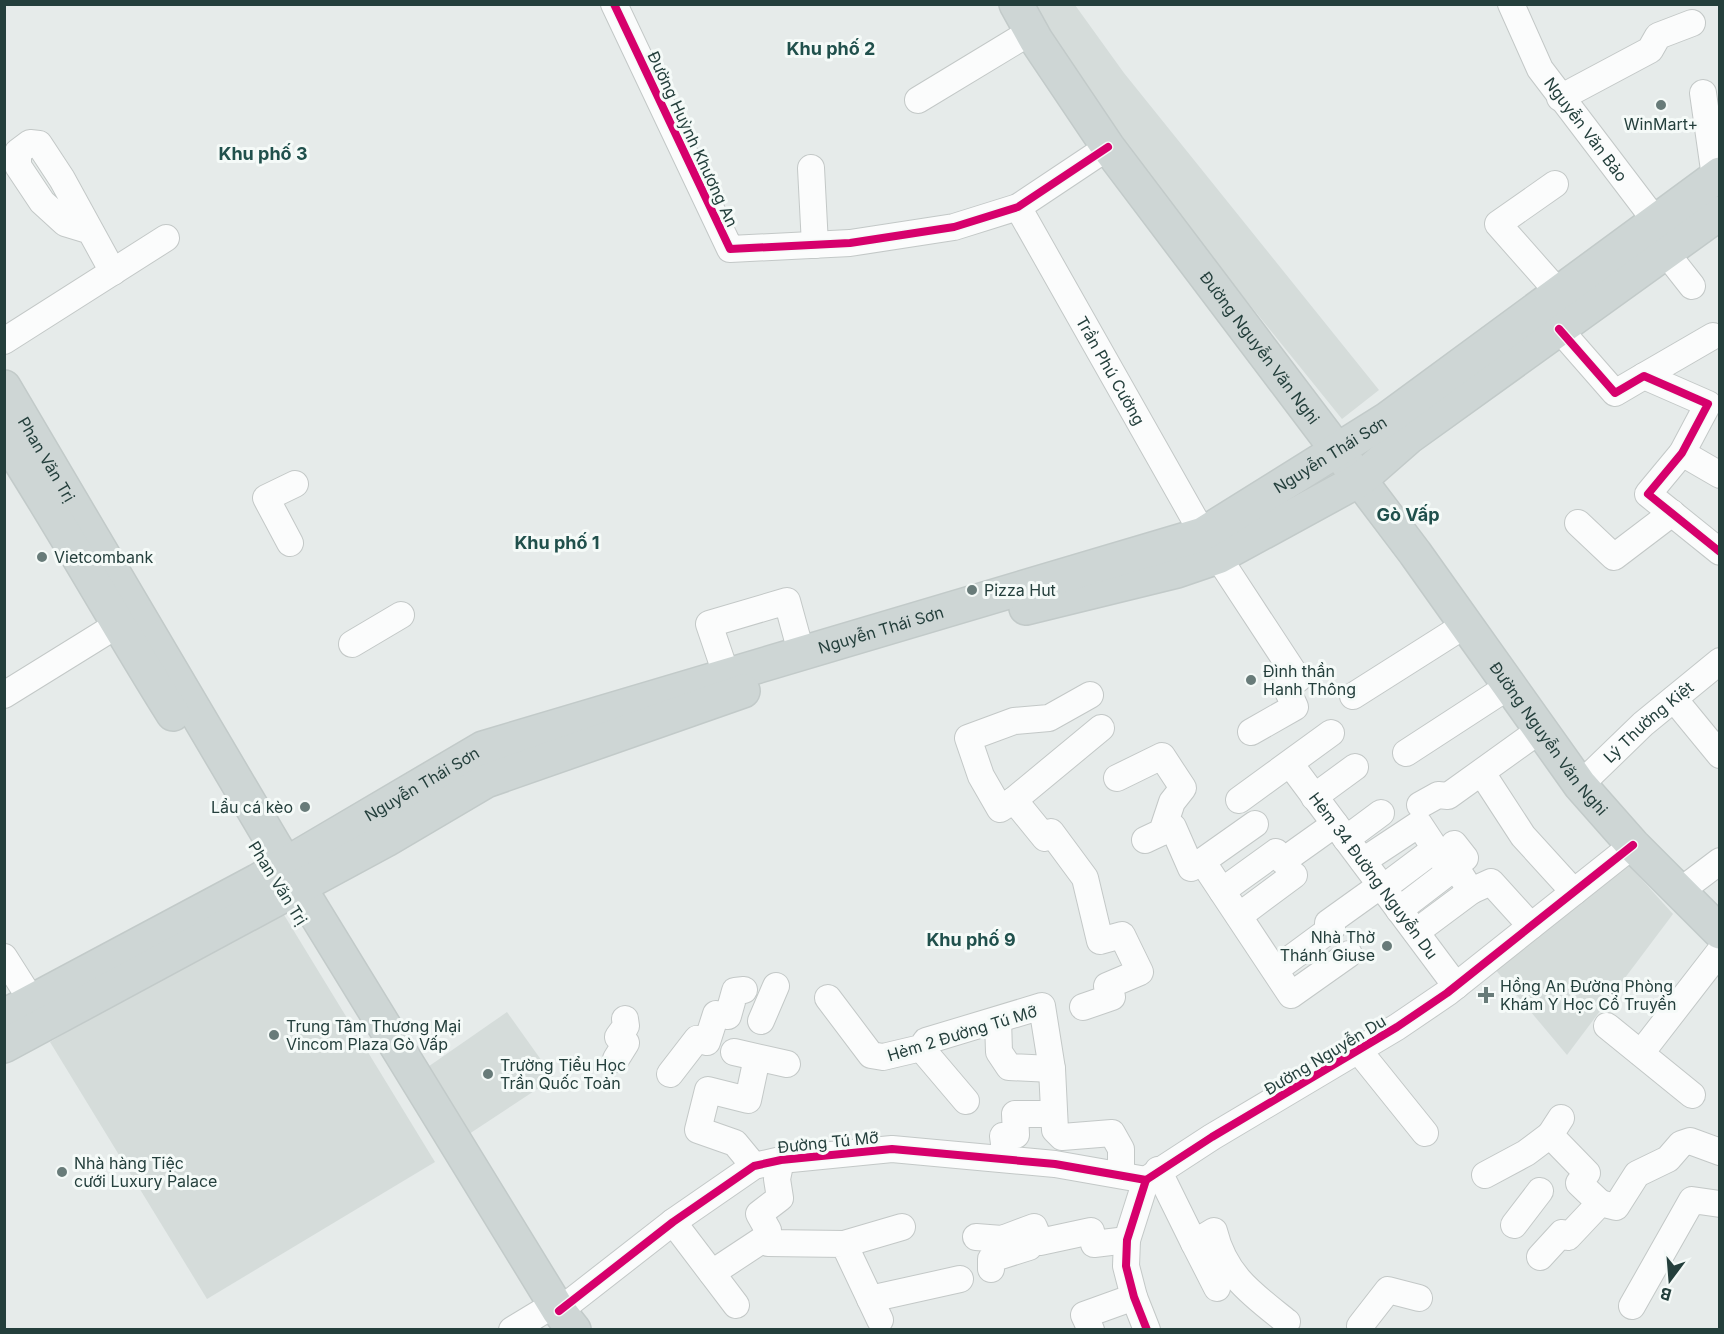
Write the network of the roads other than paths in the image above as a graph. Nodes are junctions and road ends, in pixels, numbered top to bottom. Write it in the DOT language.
graph roads {
  1 [pos="614,4"];
  2 [pos="1512,4"];
  3 [pos="1024,18"];
  4 [pos="1692,22"];
  5 [pos="1703,93"];
  6 [pos="1560,98"];
  7 [pos="918,100"];
  8 [pos="1108,147"];
  9 [pos="812,168"];
  10 [pos="1718,176"];
  11 [pos="1555,184"];
  12 [pos="1018,207"];
  13 [pos="1719,213"];
  14 [pos="88,230"];
  15 [pos="166,238"];
  16 [pos="1665,240"];
  17 [pos="815,245"];
  18 [pos="113,272"];
  19 [pos="1692,286"];
  20 [pos="1558,293"];
  21 [pos="1559,329"];
  22 [pos="1713,336"];
  23 [pos="4,341"];
  24 [pos="1644,376"];
  25 [pos="4,387"];
  26 [pos="1714,404"];
  27 [pos="11,428"];
  28 [pos="1339,451"];
  29 [pos="1682,453"];
  30 [pos="1719,475"];
  31 [pos="1361,479"];
  32 [pos="295,484"];
  33 [pos="1672,513"];
  34 [pos="69,517"];
  35 [pos="1578,523"];
  36 [pos="290,543"];
  37 [pos="1210,545"];
  38 [pos="1719,552"];
  39 [pos="401,615"];
  40 [pos="117,625"];
  41 [pos="1465,625"];
  42 [pos="352,644"];
  43 [pos="864,644"];
  44 [pos="801,652"];
  45 [pos="1716,673"];
  46 [pos="726,674"];
  47 [pos="1509,686"];
  48 [pos="4,695"];
  49 [pos="1090,695"];
  50 [pos="1353,696"];
  51 [pos="1674,699"];
  52 [pos="1101,728"];
  53 [pos="1540,730"];
  54 [pos="1251,732"];
  55 [pos="1331,733"];
  56 [pos="1406,753"];
  57 [pos="1719,755"];
  58 [pos="1291,765"];
  59 [pos="1355,767"];
  60 [pos="1482,772"];
  61 [pos="1117,778"];
  62 [pos="1580,785"];
  63 [pos="1314,796"];
  64 [pos="1014,800"];
  65 [pos="1239,800"];
  66 [pos="1381,813"];
  67 [pos="1420,815"];
  68 [pos="1255,824"];
  69 [pos="1340,831"];
  70 [pos="1633,845"];
  71 [pos="1447,858"];
  72 [pos="1363,861"];
  73 [pos="1719,861"];
  74 [pos="1284,863"];
  75 [pos="1198,864"];
  76 [pos="285,879"];
  77 [pos="1382,887"];
  78 [pos="1222,891"];
  79 [pos="1471,891"];
  80 [pos="1574,892"];
  81 [pos="1678,892"];
  82 [pos="1399,910"];
  83 [pos="1239,916"];
  84 [pos="1531,926"];
  85 [pos="1416,932"];
  86 [pos="1719,932"];
  87 [pos="1719,951"];
  88 [pos="1349,954"];
  89 [pos="4,957"];
  90 [pos="1275,970"];
  91 [pos="776,986"];
  92 [pos="1456,986"];
  93 [pos="744,990"];
  94 [pos="828,998"];
  95 [pos="1083,1007"];
  96 [pos="18,1009"];
  97 [pos="625,1019"];
  98 [pos="998,1020"];
  99 [pos="761,1021"];
  100 [pos="1607,1026"];
  101 [pos="4,1046"];
  102 [pos="921,1048"];
  103 [pos="1359,1051"];
  104 [pos="1641,1053"];
  105 [pos="616,1059"];
  106 [pos="788,1064"];
  107 [pos="1052,1069"];
  108 [pos="670,1074"];
  109 [pos="1692,1095"];
  110 [pos="966,1101"];
  111 [pos="1054,1114"];
  112 [pos="1425,1133"];
  113 [pos="1719,1152"];
  114 [pos="1006,1159"];
  115 [pos="781,1160"];
  116 [pos="754,1166"];
  117 [pos="1121,1174"];
  118 [pos="1152,1175"];
  119 [pos="1485,1175"];
  120 [pos="1540,1191"];
  121 [pos="1600,1203"];
  122 [pos="1719,1204"];
  123 [pos="673,1222"];
  124 [pos="1514,1225"];
  125 [pos="902,1227"];
  126 [pos="768,1236"];
  127 [pos="976,1237"];
  128 [pos="1127,1240"];
  129 [pos="1040,1242"];
  130 [pos="1194,1243"];
  131 [pos="844,1244"];
  132 [pos="1540,1257"];
  133 [pos="991,1269"];
  134 [pos="712,1273"];
  135 [pos="960,1279"];
  136 [pos="1217,1288"];
  137 [pos="1134,1297"];
  138 [pos="1419,1298"];
  139 [pos="736,1305"];
  140 [pos="1632,1306"];
  141 [pos="556,1321"];
  142 [pos="1287,1322"];
  143 [pos="1360,1326"];
  144 [pos="512,1329"];
  145 [pos="1091,1329"];
  146 [pos="1147,1329"];
  1 -- 17 [label="street, Đường Huỳnh Khương An"];
  2 -- 6 [label="street, Nguyễn Văn Bảo"];
  3 -- 7 [label="street"];
  3 -- 8 [label="main road, Đường Nguyễn Văn Nghi"];
  4 -- 6 [label="street"];
  5 -- 10 [label="street"];
  6 -- 16 [label="street, Nguyễn Văn Bảo"];
  8 -- 12 [label="street, Đường Huỳnh Khương An"];
  8 -- 28 [label="main road, Đường Nguyễn Văn Nghi"];
  9 -- 17 [label="street"];
  10 -- 16 [label="main road, Nguyễn Thái Sơn"];
  11 -- 20 [label="street"];
  12 -- 17 [label="street, Đường Huỳnh Khương An"];
  12 -- 37 [label="street, Trần Phú Cường"];
  13 -- 16 [label="main road, Nguyễn Thái Sơn"];
  14 -- 18 [label="street"];
  15 -- 18 [label="street"];
  16 -- 19 [label="street, Nguyễn Văn Bảo"];
  16 -- 20 [label="main road, Nguyễn Thái Sơn"];
  16 -- 21 [label="main road, Nguyễn Thái Sơn"];
  18 -- 23 [label="street"];
  20 -- 28 [label="main road, Nguyễn Thái Sơn"];
  21 -- 24 [label="street"];
  21 -- 31 [label="main road, Nguyễn Thái Sơn"];
  22 -- 24 [label="street"];
  24 -- 26 [label="street"];
  25 -- 27 [label="main road, Phan Văn Trị"];
  26 -- 29 [label="street"];
  27 -- 34 [label="main road, Phan Văn Trị"];
  28 -- 31 [label="main road, Đường Nguyễn Văn Nghi"];
  28 -- 37 [label="main road, Nguyễn Thái Sơn"];
  29 -- 30 [label="street"];
  29 -- 33 [label="street"];
  31 -- 37 [label="main road, Nguyễn Thái Sơn"];
  31 -- 41 [label="main road, Đường Nguyễn Văn Nghi"];
  32 -- 36 [label="street"];
  33 -- 35 [label="street"];
  33 -- 38 [label="street"];
  34 -- 40 [label="main road, Phan Văn Trị"];
  34 -- 76 [label="main road, Phan Văn Trị"];
  37 -- 43 [label="main road, Nguyễn Thái Sơn"];
  37 -- 54 [label="street, Trần Phú Cường"];
  39 -- 42 [label="street"];
  40 -- 48 [label="street"];
  40 -- 76 [label="main road, Phan Văn Trị"];
  41 -- 47 [label="main road, Đường Nguyễn Văn Nghi"];
  41 -- 50 [label="street"];
  43 -- 44 [label="main road, Nguyễn Thái Sơn"];
  43 -- 76 [label="main road, Nguyễn Thái Sơn"];
  44 -- 46 [label="main road, Nguyễn Thái Sơn"];
  44 -- 46 [label="street"];
  45 -- 51 [label="street, Lý Thường Kiệt"];
  46 -- 76 [label="main road, Nguyễn Thái Sơn"];
  47 -- 53 [label="main road, Đường Nguyễn Văn Nghi"];
  47 -- 56 [label="street"];
  49 -- 64 [label="street"];
  51 -- 57 [label="street"];
  51 -- 62 [label="street, Lý Thường Kiệt"];
  52 -- 64 [label="street"];
  53 -- 60 [label="street"];
  53 -- 62 [label="main road, Đường Nguyễn Văn Nghi"];
  55 -- 58 [label="street"];
  58 -- 63 [label="street, Hẻm 34 Đường Nguyễn Du"];
  58 -- 65 [label="street"];
  59 -- 63 [label="street"];
  60 -- 67 [label="street"];
  60 -- 80 [label="street"];
  61 -- 75 [label="street"];
  62 -- 70 [label="main road, Đường Nguyễn Văn Nghi"];
  63 -- 69 [label="street, Hẻm 34 Đường Nguyễn Du"];
  64 -- 95 [label="street"];
  66 -- 69 [label="street"];
  67 -- 71 [label="street"];
  67 -- 72 [label="street"];
  68 -- 75 [label="street"];
  69 -- 72 [label="street, Hẻm 34 Đường Nguyễn Du"];
  69 -- 74 [label="street"];
  70 -- 80 [label="street, Đường Nguyễn Du"];
  70 -- 81 [label="main road, Đường Nguyễn Văn Nghi"];
  71 -- 77 [label="street"];
  71 -- 79 [label="street"];
  71 -- 82 [label="street"];
  72 -- 77 [label="street, Hẻm 34 Đường Nguyễn Du"];
  73 -- 81 [label="street"];
  74 -- 78 [label="street"];
  74 -- 83 [label="street"];
  75 -- 78 [label="street"];
  76 -- 96 [label="main road, Nguyễn Thái Sơn"];
  76 -- 101 [label="main road, Nguyễn Thái Sơn"];
  76 -- 141 [label="main road, Phan Văn Trị"];
  77 -- 82 [label="street, Hẻm 34 Đường Nguyễn Du"];
  77 -- 90 [label="street"];
  78 -- 83 [label="street"];
  79 -- 84 [label="street"];
  79 -- 85 [label="street"];
  80 -- 84 [label="street, Đường Nguyễn Du"];
  81 -- 86 [label="main road, Đường Nguyễn Văn Nghi"];
  82 -- 85 [label="street, Hẻm 34 Đường Nguyễn Du"];
  83 -- 90 [label="street"];
  84 -- 92 [label="street, Đường Nguyễn Du"];
  85 -- 92 [label="street, Hẻm 34 Đường Nguyễn Du"];
  87 -- 104 [label="street"];
  88 -- 90 [label="street"];
  89 -- 96 [label="street"];
  91 -- 99 [label="street"];
  92 -- 103 [label="street, Đường Nguyễn Du"];
  93 -- 108 [label="street"];
  94 -- 102 [label="street, Hẻm 2 Đường Tú Mỡ"];
  97 -- 105 [label="street"];
  98 -- 102 [label="street, Hẻm 2 Đường Tú Mỡ"];
  98 -- 107 [label="street"];
  98 -- 107 [label="street, Hẻm 2 Đường Tú Mỡ"];
  100 -- 104 [label="street"];
  102 -- 110 [label="street"];
  103 -- 112 [label="street"];
  103 -- 118 [label="street, Đường Nguyễn Du"];
  104 -- 109 [label="street"];
  106 -- 116 [label="street"];
  107 -- 111 [label="street, Hẻm 2 Đường Tú Mỡ"];
  111 -- 114 [label="street"];
  111 -- 117 [label="street, Hẻm 2 Đường Tú Mỡ"];
  113 -- 121 [label="street"];
  114 -- 115 [label="street, Đường Tú Mỡ"];
  114 -- 117 [label="street, Đường Tú Mỡ"];
  115 -- 116 [label="street, Đường Tú Mỡ"];
  115 -- 126 [label="street"];
  116 -- 123 [label="street, Đường Tú Mỡ"];
  117 -- 118 [label="street, Đường Tú Mỡ"];
  118 -- 128 [label="street"];
  118 -- 130 [label="street"];
  119 -- 121 [label="street"];
  120 -- 124 [label="street"];
  121 -- 132 [label="street"];
  122 -- 140 [label="street"];
  123 -- 134 [label="street"];
  123 -- 141 [label="street, Đường Tú Mỡ"];
  125 -- 131 [label="street"];
  126 -- 131 [label="street"];
  126 -- 134 [label="street"];
  127 -- 129 [label="street"];
  128 -- 129 [label="street"];
  128 -- 137 [label="street"];
  129 -- 133 [label="street"];
  130 -- 136 [label="street"];
  130 -- 142 [label="street"];
  131 -- 135 [label="street"];
  134 -- 139 [label="street"];
  137 -- 145 [label="street"];
  137 -- 146 [label="street"];
  138 -- 143 [label="street"];
  141 -- 144 [label="street, Đường Tú Mỡ"];
}
